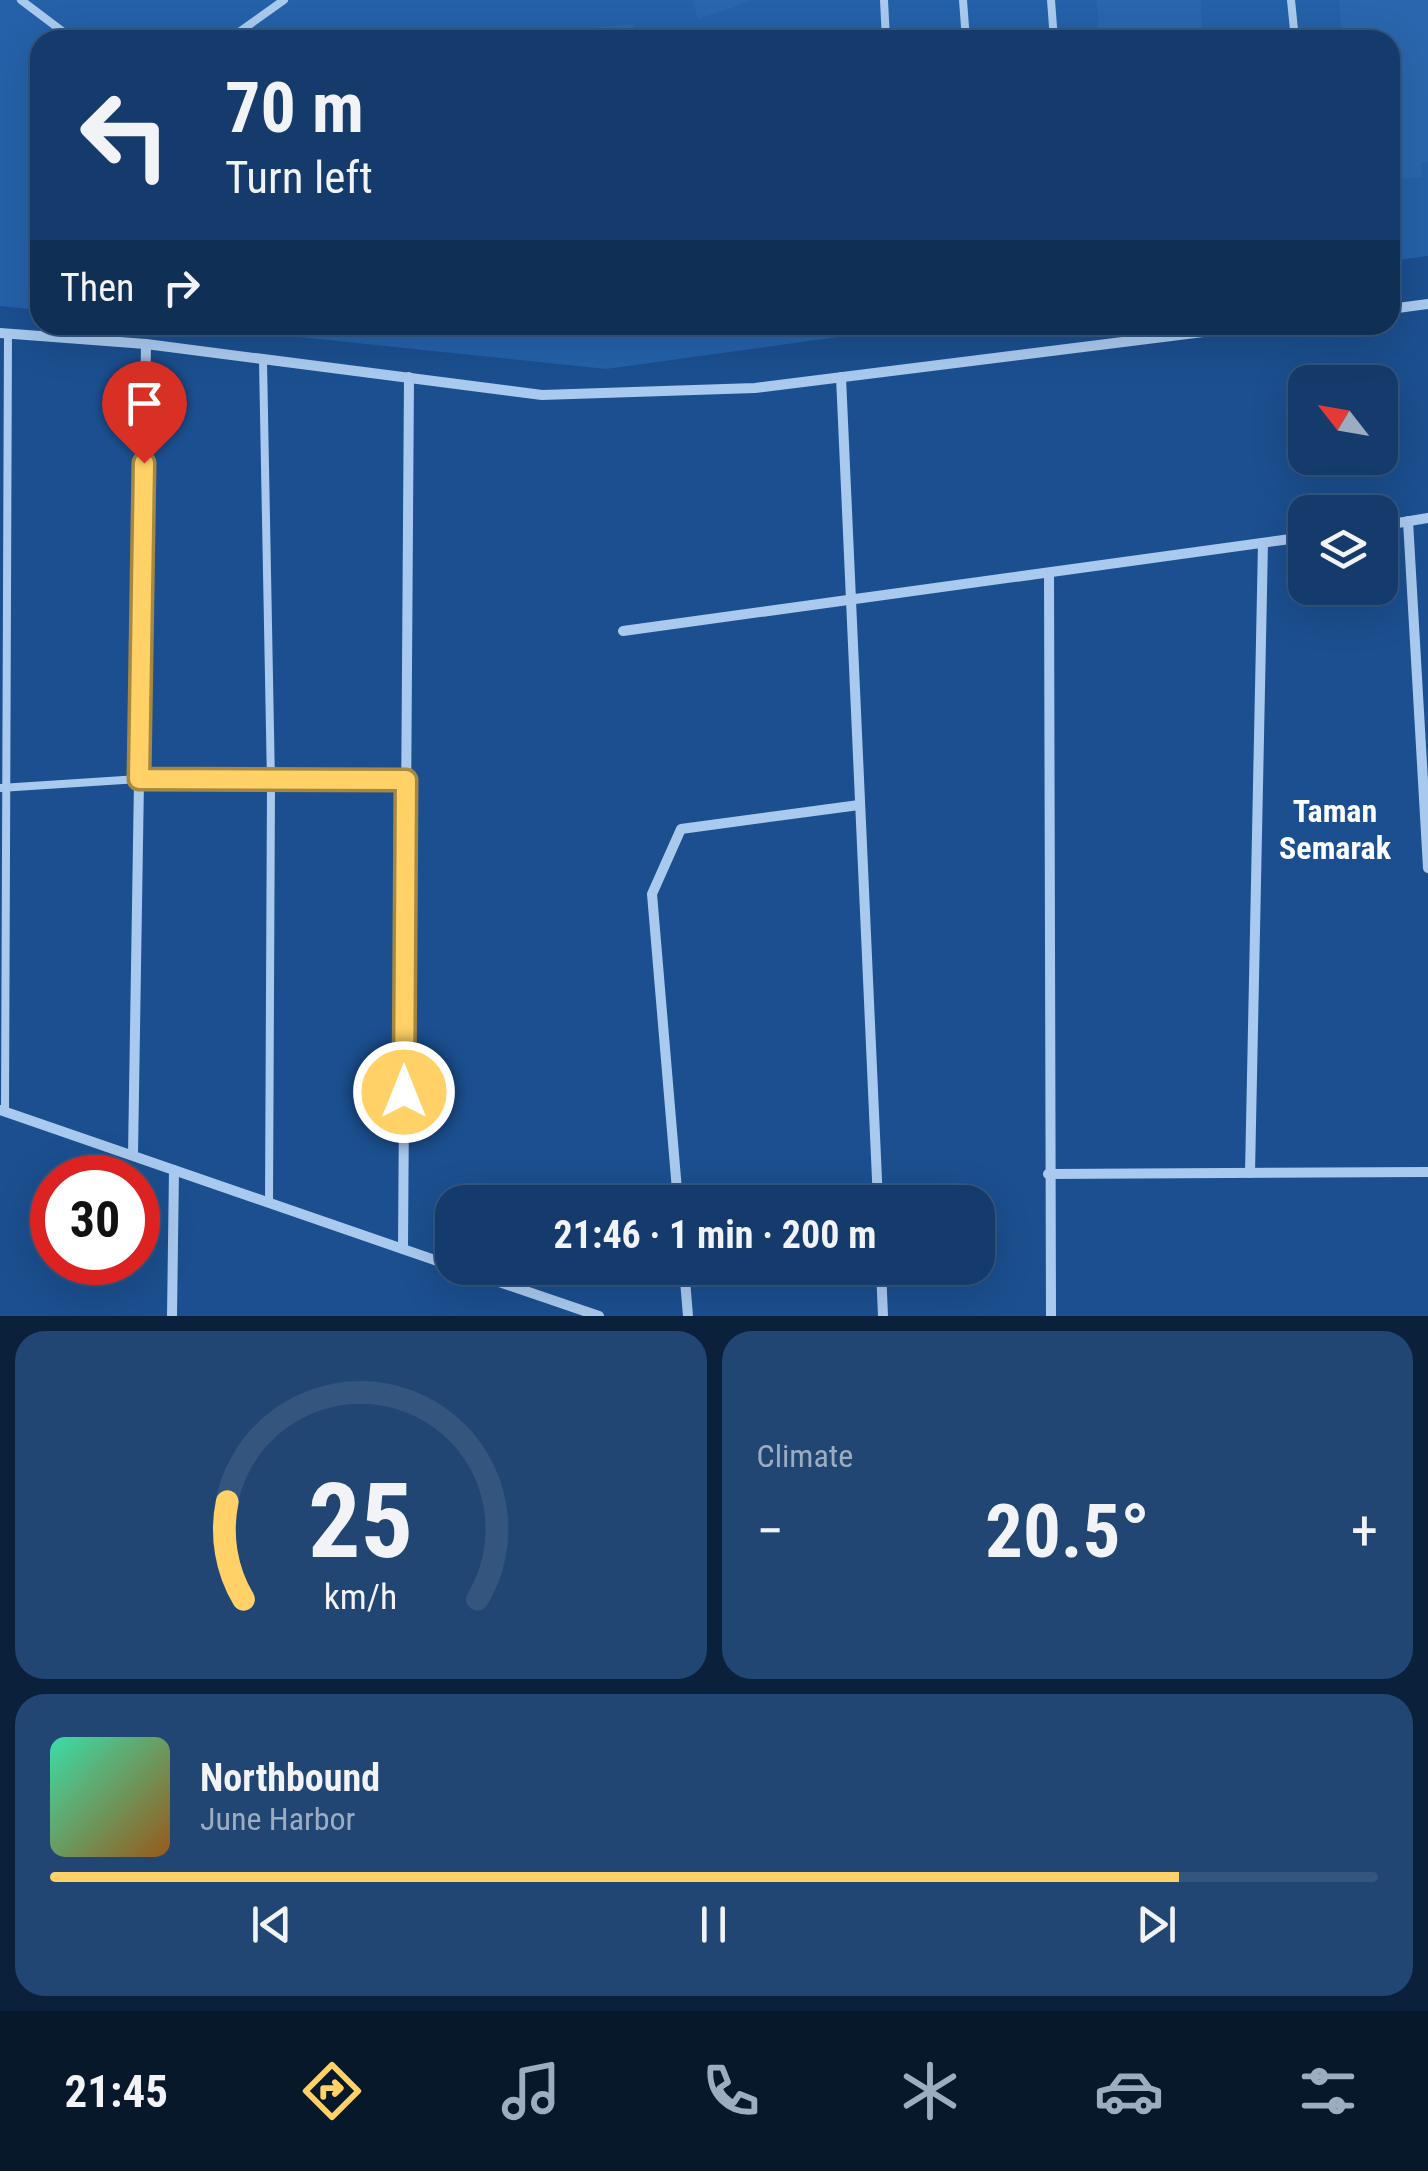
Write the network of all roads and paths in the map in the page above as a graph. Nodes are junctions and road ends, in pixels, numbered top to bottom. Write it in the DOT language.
graph roads {
  1 [pos="21,0"];
  2 [pos="284,0"];
  3 [pos="884,0"];
  4 [pos="963,0"];
  5 [pos="1051,0"];
  6 [pos="1291,0"];
  7 [pos="61,30"];
  8 [pos="242,30"];
  9 [pos="886,30"];
  10 [pos="965,30"];
  11 [pos="1053,30"];
  12 [pos="1294,30"];
  13 [pos="1428,304"];
  14 [pos="1400,307"];
  15 [pos="4,333"];
  16 [pos="1180,335"];
  17 [pos="146,344"];
  18 [pos="264,362"];
  19 [pos="408,377"];
  20 [pos="841,378"];
  21 [pos="1428,518"];
  22 [pos="1408,521"];
  23 [pos="1398,523"];
  24 [pos="1288,539"];
  25 [pos="1263,543"];
  26 [pos="1049,576"];
  27 [pos="850,598"];
  28 [pos="623,631"];
  29 [pos="139,779"];
  30 [pos="406,780"];
  31 [pos="271,783"];
  32 [pos="3,788"];
  33 [pos="858,805"];
  34 [pos="1428,868"];
  35 [pos="3,1111"];
  36 [pos="132,1155"];
  37 [pos="160,1165"];
  38 [pos="174,1170"];
  39 [pos="1428,1172"];
  40 [pos="1250,1173"];
  41 [pos="1048,1174"];
  42 [pos="677,1185"];
  43 [pos="877,1185"];
  44 [pos="270,1203"];
  45 [pos="402,1248"];
  46 [pos="435,1260"];
  47 [pos="508,1285"];
  48 [pos="685,1285"];
  49 [pos="882,1285"];
  50 [pos="172,1316"];
  51 [pos="599,1316"];
  52 [pos="688,1316"];
  53 [pos="883,1316"];
  54 [pos="1051,1316"];
  1 -- 7 [label="lane"];
  2 -- 8 [label="lane"];
  3 -- 9 [label="lane"];
  4 -- 10 [label="lane"];
  5 -- 11 [label="lane"];
  6 -- 12 [label="lane"];
  13 -- 14 [label="street"];
  15 -- 17 [label="street"];
  15 -- 32 [label="lane"];
  16 -- 20 [label="street"];
  17 -- 18 [label="street"];
  17 -- 29 [label="street"];
  18 -- 19 [label="street"];
  18 -- 31 [label="lane"];
  19 -- 20 [label="street"];
  19 -- 30 [label="street"];
  20 -- 27 [label="street"];
  21 -- 22 [label="street"];
  22 -- 23 [label="street"];
  22 -- 34 [label="street"];
  24 -- 25 [label="street"];
  25 -- 26 [label="street"];
  25 -- 40 [label="street"];
  26 -- 27 [label="street"];
  26 -- 41 [label="street"];
  27 -- 28 [label="street"];
  27 -- 33 [label="street"];
  29 -- 31 [label="lane"];
  29 -- 32 [label="lane"];
  29 -- 36 [label="street"];
  30 -- 31 [label="lane"];
  30 -- 45 [label="street"];
  31 -- 44 [label="lane"];
  32 -- 35 [label="lane"];
  33 -- 42 [label="street"];
  33 -- 43 [label="street"];
  35 -- 36 [label="street"];
  37 -- 38 [label="street"];
  38 -- 44 [label="street"];
  38 -- 50 [label="street"];
  39 -- 40 [label="street"];
  40 -- 41 [label="street"];
  41 -- 54 [label="street"];
  44 -- 45 [label="street"];
  45 -- 46 [label="street"];
  47 -- 51 [label="street"];
  48 -- 52 [label="street"];
  49 -- 53 [label="street"];
}
